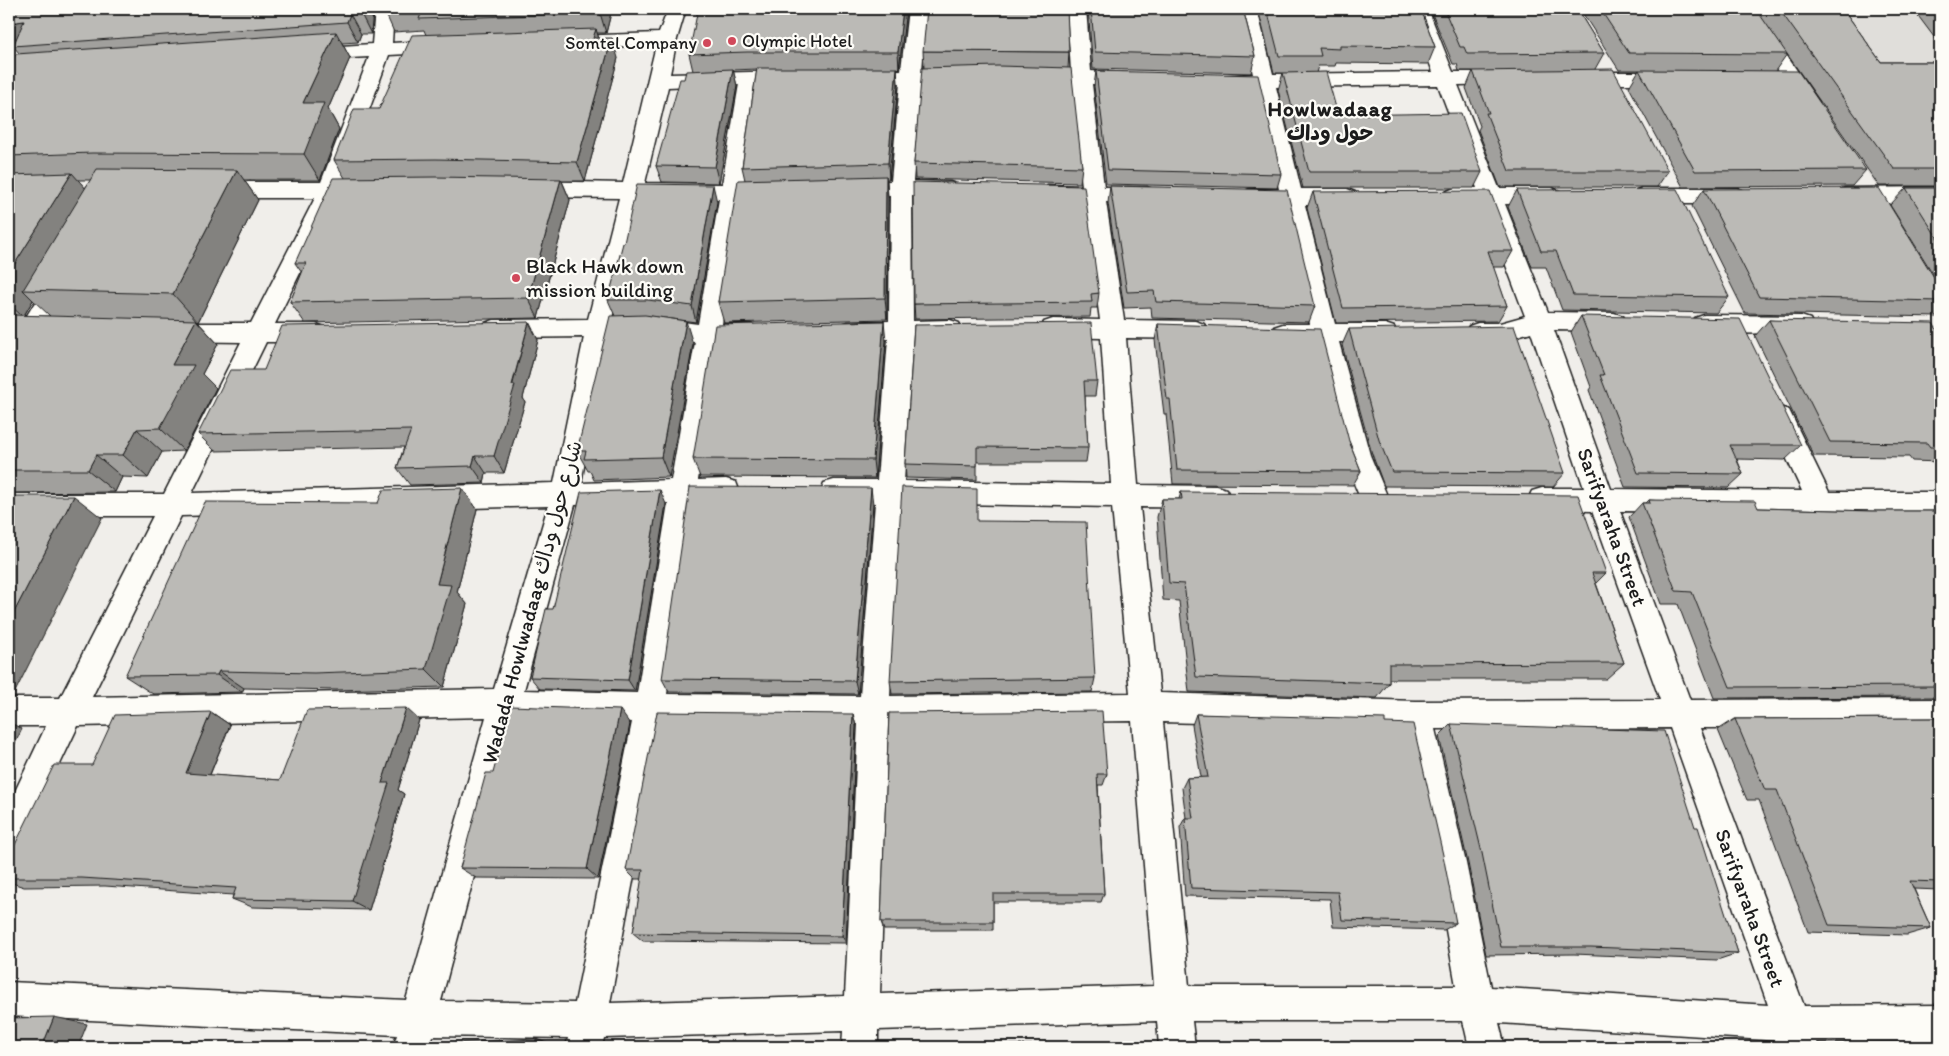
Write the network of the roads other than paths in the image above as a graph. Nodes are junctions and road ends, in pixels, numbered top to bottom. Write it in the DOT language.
graph roads {
  1 [pos="384,9"];
  2 [pos="677,9"];
  3 [pos="917,9"];
  4 [pos="1077,9"];
  5 [pos="1247,9"];
  6 [pos="1419,9"];
  7 [pos="1744,9"];
  8 [pos="667,39"];
  9 [pos="559,43"];
  10 [pos="461,46"];
  11 [pos="382,48"];
  12 [pos="1597,54"];
  13 [pos="294,55"];
  14 [pos="979,76"];
  15 [pos="1016,76"];
  16 [pos="750,77"];
  17 [pos="807,77"];
  18 [pos="846,77"];
  19 [pos="912,77"];
  20 [pos="1081,77"];
  21 [pos="1524,78"];
  22 [pos="1563,78"];
  23 [pos="1612,78"];
  24 [pos="1148,79"];
  25 [pos="1445,79"];
  26 [pos="1689,79"];
  27 [pos="1206,80"];
  28 [pos="659,81"];
  29 [pos="1264,82"];
  30 [pos="1625,103"];
  31 [pos="1822,121"];
  32 [pos="1661,171"];
  33 [pos="1866,187"];
  34 [pos="901,188"];
  35 [pos="388,189"];
  36 [pos="504,189"];
  37 [pos="192,190"];
  38 [pos="329,190"];
  39 [pos="969,190"];
  40 [pos="631,191"];
  41 [pos="828,191"];
  42 [pos="790,192"];
  43 [pos="1026,192"];
  44 [pos="731,193"];
  45 [pos="1094,194"];
  46 [pos="1163,195"];
  47 [pos="1940,195"];
  48 [pos="1433,196"];
  49 [pos="1492,196"];
  50 [pos="1569,196"];
  51 [pos="1617,196"];
  52 [pos="1753,196"];
  53 [pos="1822,196"];
  54 [pos="1233,197"];
  55 [pos="1363,197"];
  56 [pos="1293,198"];
  57 [pos="1679,205"];
  58 [pos="1886,219"];
  59 [pos="75,255"];
  60 [pos="1539,321"];
  61 [pos="1638,322"];
  62 [pos="1678,323"];
  63 [pos="1824,326"];
  64 [pos="598,327"];
  65 [pos="1026,328"];
  66 [pos="1113,328"];
  67 [pos="20,329"];
  68 [pos="60,329"];
  69 [pos="968,329"];
  70 [pos="469,330"];
  71 [pos="901,330"];
  72 [pos="150,331"];
  73 [pos="1219,331"];
  74 [pos="339,332"];
  75 [pos="824,332"];
  76 [pos="1258,332"];
  77 [pos="1451,332"];
  78 [pos="776,333"];
  79 [pos="1403,333"];
  80 [pos="259,334"];
  81 [pos="708,334"];
  82 [pos="1325,334"];
  83 [pos="9,366"];
  84 [pos="1771,396"];
  85 [pos="683,490"];
  86 [pos="752,490"];
  87 [pos="812,491"];
  88 [pos="891,491"];
  89 [pos="565,494"];
  90 [pos="1125,496"];
  91 [pos="1244,497"];
  92 [pos="1344,498"];
  93 [pos="1513,499"];
  94 [pos="1602,500"];
  95 [pos="1940,503"];
  96 [pos="1821,504"];
  97 [pos="9,505"];
  98 [pos="174,506"];
  99 [pos="505,703"];
  100 [pos="1145,707"];
  101 [pos="650,708"];
  102 [pos="874,710"];
  103 [pos="9,712"];
  104 [pos="69,712"];
  105 [pos="1940,713"];
  106 [pos="1680,714"];
  107 [pos="1416,715"];
  108 [pos="9,838"];
  109 [pos="9,999"];
  110 [pos="1172,1004"];
  111 [pos="1477,1004"];
  112 [pos="862,1012"];
  113 [pos="1940,1023"];
  114 [pos="414,1033"];
  115 [pos="587,1034"];
  116 [pos="1797,1036"];
  117 [pos="860,1047"];
  118 [pos="1177,1047"];
  119 [pos="1487,1047"];
  1 -- 11 [label="street"];
  2 -- 8 [label="street, Wadada Howlwadaag شارع حول وداك"];
  3 -- 19 [label="street"];
  4 -- 20 [label="street"];
  5 -- 29 [label="street"];
  6 -- 25 [label="street, Sarifyaraha Street"];
  7 -- 31 [label="street"];
  8 -- 9 [label="street"];
  8 -- 28 [label="street, Wadada Howlwadaag شارع حول وداك"];
  10 -- 11 [label="street"];
  11 -- 13 [label="street"];
  11 -- 38 [label="street"];
  12 -- 23 [label="street"];
  14 -- 19 [label="street"];
  15 -- 20 [label="street"];
  16 -- 17 [label="street"];
  16 -- 28 [label="street"];
  16 -- 44 [label="street"];
  18 -- 19 [label="street"];
  19 -- 34 [label="street"];
  20 -- 24 [label="street"];
  20 -- 45 [label="street"];
  21 -- 25 [label="street"];
  22 -- 23 [label="street"];
  23 -- 26 [label="street"];
  23 -- 30 [label="street"];
  25 -- 29 [label="street"];
  25 -- 49 [label="street, Sarifyaraha Street"];
  27 -- 29 [label="street"];
  28 -- 40 [label="street, Wadada Howlwadaag شارع حول وداك"];
  29 -- 56 [label="street"];
  32 -- 57 [label="street"];
  33 -- 47 [label="street"];
  33 -- 53 [label="street"];
  33 -- 58 [label="street"];
  34 -- 39 [label="street"];
  34 -- 41 [label="street"];
  34 -- 71 [label="street"];
  35 -- 38 [label="street"];
  36 -- 40 [label="street"];
  37 -- 38 [label="street"];
  38 -- 80 [label="street"];
  40 -- 44 [label="street"];
  40 -- 64 [label="street, Wadada Howlwadaag شارع حول وداك"];
  42 -- 44 [label="street"];
  43 -- 45 [label="street"];
  44 -- 81 [label="street"];
  45 -- 46 [label="street"];
  45 -- 66 [label="street"];
  48 -- 49 [label="street"];
  49 -- 50 [label="street"];
  49 -- 60 [label="street, Sarifyaraha Street"];
  51 -- 57 [label="street"];
  52 -- 57 [label="street"];
  54 -- 56 [label="street"];
  55 -- 56 [label="street"];
  56 -- 82 [label="street"];
  59 -- 67 [label="street"];
  60 -- 61 [label="street"];
  60 -- 77 [label="street"];
  60 -- 94 [label="street, Sarifyaraha Street"];
  62 -- 63 [label="street"];
  64 -- 70 [label="street"];
  64 -- 81 [label="street"];
  64 -- 89 [label="street, Wadada Howlwadaag شارع حول وداك"];
  65 -- 66 [label="street"];
  66 -- 73 [label="street"];
  66 -- 90 [label="street"];
  67 -- 68 [label="street"];
  67 -- 83 [label="street"];
  69 -- 71 [label="street"];
  71 -- 75 [label="street"];
  71 -- 88 [label="street"];
  72 -- 80 [label="street"];
  74 -- 80 [label="street"];
  76 -- 82 [label="street"];
  78 -- 81 [label="street"];
  79 -- 82 [label="street"];
  80 -- 98 [label="street"];
  81 -- 85 [label="street"];
  82 -- 92 [label="street"];
  84 -- 96 [label="street"];
  85 -- 86 [label="street"];
  85 -- 89 [label="street"];
  85 -- 101 [label="street"];
  87 -- 88 [label="street"];
  88 -- 90 [label="street"];
  88 -- 102 [label="street"];
  89 -- 98 [label="street"];
  89 -- 99 [label="street, Wadada Howlwadaag شارع حول وداك"];
  90 -- 91 [label="street"];
  90 -- 100 [label="street"];
  93 -- 94 [label="street"];
  94 -- 96 [label="street"];
  94 -- 106 [label="street, Sarifyaraha Street"];
  95 -- 96 [label="street"];
  97 -- 98 [label="street"];
  98 -- 104 [label="street"];
  99 -- 101 [label="street"];
  99 -- 104 [label="street"];
  99 -- 114 [label="street, Wadada Howlwadaag شارع حول وداك"];
  100 -- 102 [label="street"];
  100 -- 107 [label="street"];
  100 -- 110 [label="street"];
  101 -- 102 [label="street"];
  101 -- 115 [label="street"];
  102 -- 112 [label="street"];
  103 -- 104 [label="street"];
  104 -- 108 [label="street"];
  105 -- 106 [label="street"];
  106 -- 107 [label="street"];
  106 -- 116 [label="street, Sarifyaraha Street"];
  107 -- 111 [label="street"];
  109 -- 114 [label="street"];
  110 -- 111 [label="street"];
  110 -- 112 [label="street"];
  110 -- 118 [label="street"];
  111 -- 116 [label="street"];
  111 -- 119 [label="street"];
  112 -- 115 [label="street"];
  112 -- 117 [label="street"];
  113 -- 116 [label="street"];
  114 -- 115 [label="street"];
}
